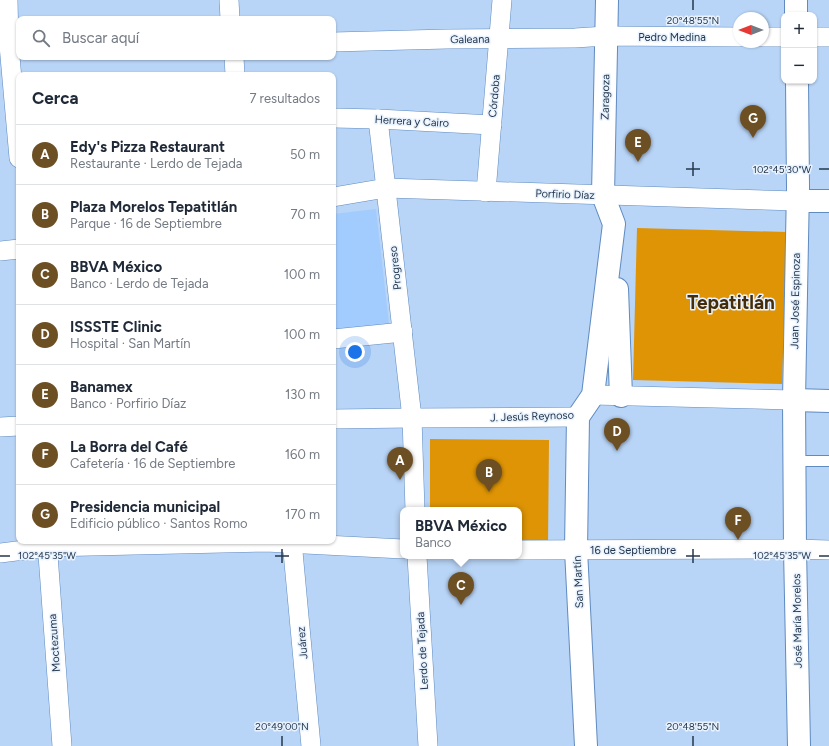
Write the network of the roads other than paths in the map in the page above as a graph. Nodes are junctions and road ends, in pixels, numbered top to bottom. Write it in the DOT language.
graph roads {
  1 [pos="8,0"];
  2 [pos="229,0"];
  3 [pos="502,0"];
  4 [pos="607,0"];
  5 [pos="796,0"];
  6 [pos="796,12"];
  7 [pos="230,16"];
  8 [pos="606,36"];
  9 [pos="733,37"];
  10 [pos="769,37"];
  11 [pos="781,37"];
  12 [pos="817,37"];
  13 [pos="829,38"];
  14 [pos="498,39"];
  15 [pos="336,42"];
  16 [pos="9,45"];
  17 [pos="234,60"];
  18 [pos="235,72"];
  19 [pos="797,84"];
  20 [pos="336,118"];
  21 [pos="378,119"];
  22 [pos="16,124"];
  23 [pos="492,125"];
  24 [pos="386,188"];
  25 [pos="486,192"];
  26 [pos="603,195"];
  27 [pos="336,196"];
  28 [pos="797,201"];
  29 [pos="829,201"];
  30 [pos="614,224"];
  31 [pos="16,250"];
  32 [pos="0,251"];
  33 [pos="402,332"];
  34 [pos="336,339"];
  35 [pos="593,395"];
  36 [pos="621,396"];
  37 [pos="794,400"];
  38 [pos="829,401"];
  39 [pos="578,417"];
  40 [pos="412,418"];
  41 [pos="336,419"];
  42 [pos="16,426"];
  43 [pos="0,427"];
  44 [pos="794,461"];
  45 [pos="829,461"];
  46 [pos="415,507"];
  47 [pos="47,544"];
  48 [pos="292,544"];
  49 [pos="324,544"];
  50 [pos="400,549"];
  51 [pos="795,549"];
  52 [pos="522,550"];
  53 [pos="576,550"];
  54 [pos="829,550"];
  55 [pos="0,552"];
  56 [pos="417,559"];
  57 [pos="62,746"];
  58 [pos="311,746"];
  59 [pos="428,746"];
  60 [pos="586,746"];
  61 [pos="799,746"];
  1 -- 16 [label="street"];
  2 -- 7 [label="street"];
  3 -- 14 [label="street, Córdoba"];
  4 -- 8 [label="street, Zaragoza"];
  5 -- 6 [label="street"];
  8 -- 9 [label="street, Pedro Medina"];
  8 -- 14 [label="street, Galeana"];
  8 -- 26 [label="street, Zaragoza"];
  10 -- 11 [label="street"];
  12 -- 13 [label="street"];
  14 -- 15 [label="street, Galeana"];
  14 -- 23 [label="street, Córdoba"];
  16 -- 22 [label="street"];
  17 -- 18 [label="street"];
  19 -- 28 [label="street, Juan José Espinoza"];
  20 -- 21 [label="street, Herrera y Cairo"];
  21 -- 23 [label="street, Herrera y Cairo"];
  21 -- 24 [label="street, Progreso"];
  23 -- 25 [label="street, Córdoba"];
  24 -- 25 [label="street, Porfirio Díaz"];
  24 -- 27 [label="street, Porfirio Díaz"];
  24 -- 33 [label="street, Progreso"];
  25 -- 26 [label="street, Porfirio Díaz"];
  26 -- 28 [label="street, Porfirio Díaz"];
  26 -- 30 [label="street"];
  28 -- 29 [label="street"];
  28 -- 37 [label="street, Juan José Espinoza"];
  30 -- 35 [label="street"];
  30 -- 36 [label="street"];
  31 -- 32 [label="street"];
  33 -- 34 [label="street"];
  33 -- 40 [label="street, Progreso"];
  35 -- 36 [label="street"];
  35 -- 39 [label="street, J. Jesús Reynoso"];
  36 -- 37 [label="street"];
  37 -- 38 [label="street"];
  37 -- 44 [label="street, José María Morelos"];
  39 -- 40 [label="street, J. Jesús Reynoso"];
  39 -- 53 [label="street, San Martín"];
  40 -- 41 [label="street, J. Jesús Reynoso"];
  40 -- 46 [label="street"];
  42 -- 43 [label="street"];
  44 -- 45 [label="lane"];
  44 -- 51 [label="street, José María Morelos"];
  47 -- 55 [label="street"];
  47 -- 57 [label="street, Moctezuma"];
  48 -- 58 [label="street, Juárez"];
  49 -- 50 [label="street"];
  51 -- 53 [label="street, 16 de Septiembre"];
  51 -- 54 [label="street, 16 de Septiembre"];
  51 -- 61 [label="street, José María Morelos"];
  52 -- 53 [label="street, 16 de Septiembre"];
  53 -- 60 [label="street, San Martín"];
  56 -- 59 [label="street, Lerdo de Tejada"];
}
